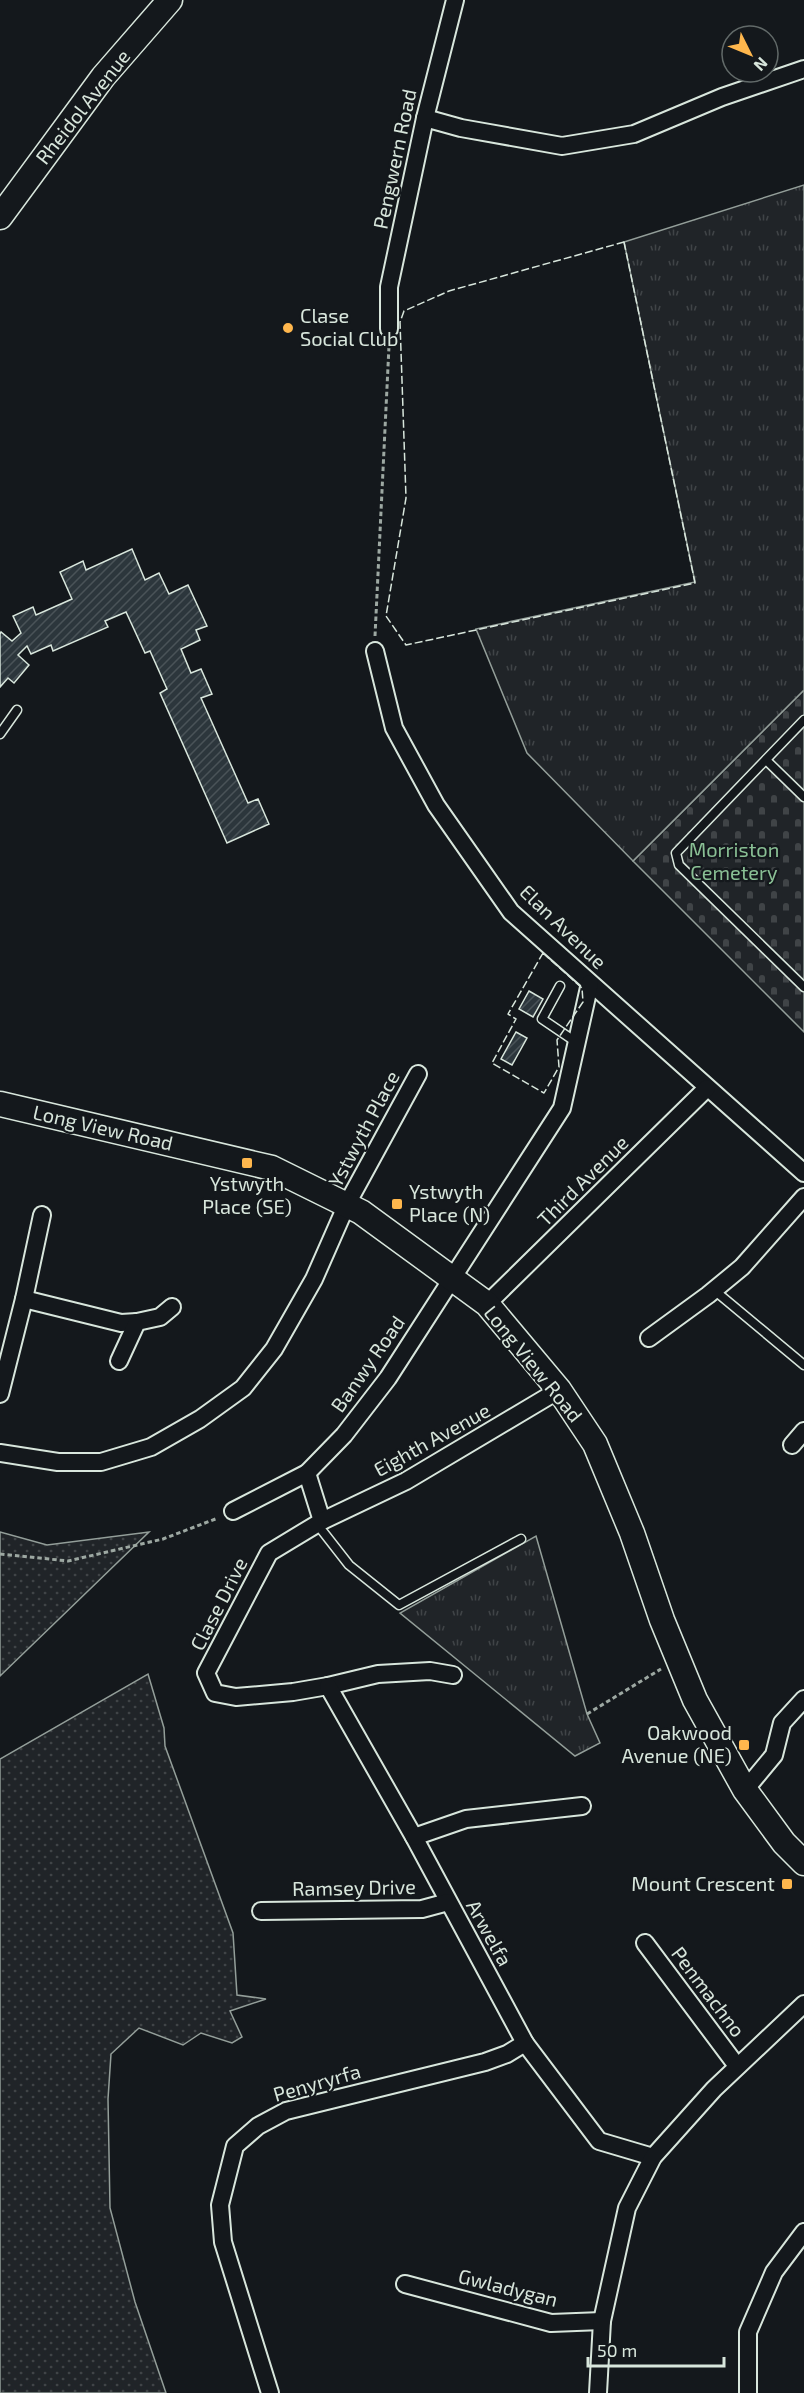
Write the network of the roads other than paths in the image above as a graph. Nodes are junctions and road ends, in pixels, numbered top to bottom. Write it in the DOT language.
graph roads {
  1 [pos="170,0"];
  2 [pos="455,0"];
  3 [pos="804,69"];
  4 [pos="425,118"];
  5 [pos="0,217"];
  6 [pos="389,329"];
  7 [pos="375,651"];
  8 [pos="17,711"];
  9 [pos="804,720"];
  10 [pos="0,734"];
  11 [pos="765,760"];
  12 [pos="804,797"];
  13 [pos="590,983"];
  14 [pos="560,986"];
  15 [pos="804,987"];
  16 [pos="576,1042"];
  17 [pos="418,1074"];
  18 [pos="707,1088"];
  19 [pos="0,1104"];
  20 [pos="804,1173"];
  21 [pos="804,1197"];
  22 [pos="347,1204"];
  23 [pos="42,1215"];
  24 [pos="452,1278"];
  25 [pos="714,1290"];
  26 [pos="24,1299"];
  27 [pos="487,1304"];
  28 [pos="172,1307"];
  29 [pos="137,1322"];
  30 [pos="649,1338"];
  31 [pos="119,1361"];
  32 [pos="804,1365"];
  33 [pos="559,1390"];
  34 [pos="0,1394"];
  35 [pos="804,1431"];
  36 [pos="792,1444"];
  37 [pos="0,1453"];
  38 [pos="307,1473"];
  39 [pos="233,1511"];
  40 [pos="320,1522"];
  41 [pos="521,1539"];
  42 [pos="453,1674"];
  43 [pos="328,1686"];
  44 [pos="804,1699"];
  45 [pos="745,1790"];
  46 [pos="582,1806"];
  47 [pos="414,1837"];
  48 [pos="804,1863"];
  49 [pos="448,1902"];
  50 [pos="261,1911"];
  51 [pos="645,1943"];
  52 [pos="804,2004"];
  53 [pos="525,2043"];
  54 [pos="738,2066"];
  55 [pos="653,2157"];
  56 [pos="804,2232"];
  57 [pos="405,2284"];
  58 [pos="602,2321"];
  59 [pos="270,2393"];
  60 [pos="598,2393"];
  61 [pos="748,2393"];
  1 -- 5 [label="street, Rheidol Avenue"];
  2 -- 4 [label="street, Pengwern Road"];
  3 -- 4 [label="street"];
  4 -- 6 [label="street, Pengwern Road"];
  7 -- 13 [label="street, Elan Avenue"];
  8 -- 10 [label="lane"];
  9 -- 11 [label="lane"];
  11 -- 12 [label="lane"];
  11 -- 15 [label="lane"];
  13 -- 16 [label="street, Banwy Road"];
  13 -- 18 [label="street, Elan Avenue"];
  14 -- 16 [label="lane"];
  16 -- 24 [label="street, Banwy Road"];
  17 -- 22 [label="street, Ystwyth Place"];
  18 -- 20 [label="street, Elan Avenue"];
  18 -- 27 [label="street, Third Avenue"];
  19 -- 22 [label="street, Long View Road"];
  21 -- 25 [label="street"];
  22 -- 24 [label="street, Long View Road"];
  22 -- 37 [label="street, Ystwyth Place"];
  23 -- 26 [label="street"];
  24 -- 27 [label="street, Long View Road"];
  24 -- 38 [label="street, Banwy Road"];
  25 -- 30 [label="street"];
  25 -- 32 [label="lane"];
  26 -- 29 [label="street"];
  26 -- 34 [label="street"];
  27 -- 33 [label="street, Long View Road"];
  28 -- 29 [label="street"];
  29 -- 31 [label="street"];
  33 -- 40 [label="street, Eighth Avenue"];
  33 -- 45 [label="street, Long View Road"];
  35 -- 36 [label="street"];
  38 -- 39 [label="street, Banwy Road"];
  38 -- 40 [label="street"];
  40 -- 41 [label="lane"];
  40 -- 43 [label="street, Clase Drive"];
  42 -- 43 [label="street"];
  43 -- 47 [label="street, Arwelfa"];
  44 -- 45 [label="street"];
  45 -- 48 [label="street, Long View Road"];
  46 -- 47 [label="street"];
  47 -- 49 [label="street, Arwelfa"];
  49 -- 50 [label="street, Ramsey Drive"];
  49 -- 53 [label="street, Arwelfa"];
  51 -- 54 [label="street, Penmachno"];
  52 -- 54 [label="street"];
  53 -- 55 [label="street, Arwelfa"];
  53 -- 59 [label="street, Penyryrfa"];
  54 -- 55 [label="street"];
  55 -- 58 [label="street"];
  56 -- 61 [label="street"];
  57 -- 58 [label="street, Gwladygan"];
  58 -- 60 [label="street"];
}
